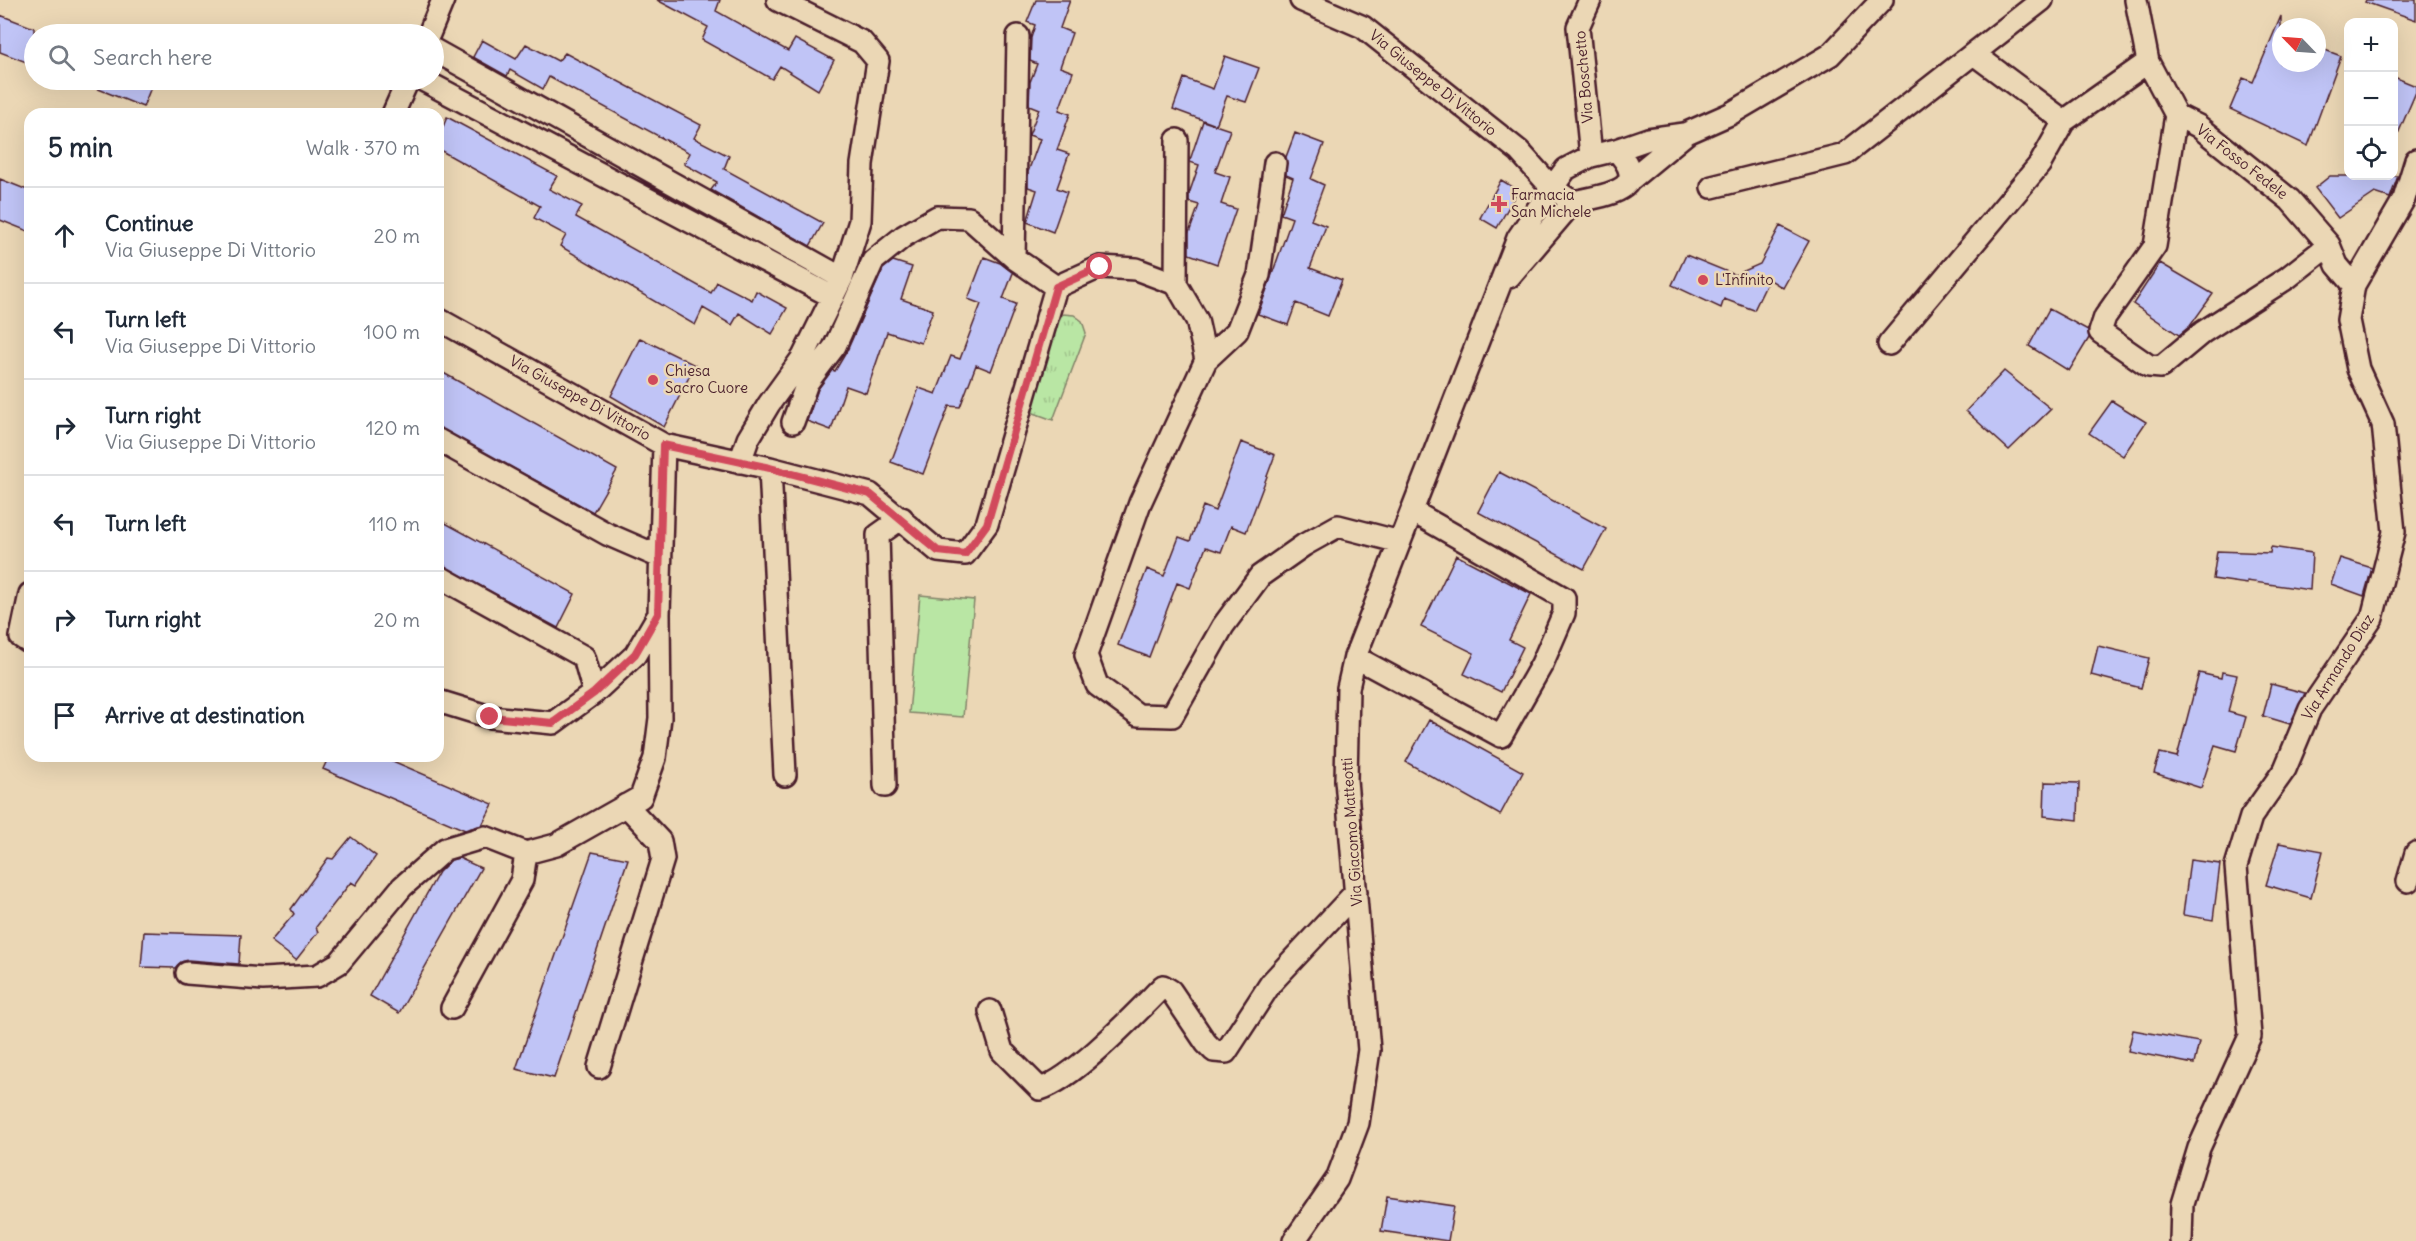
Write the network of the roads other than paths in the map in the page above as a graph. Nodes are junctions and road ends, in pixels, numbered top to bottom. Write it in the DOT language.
graph roads {
  1 [pos="443,0"];
  2 [pos="778,0"];
  3 [pos="1301,0"];
  4 [pos="1590,0"];
  5 [pos="1882,0"];
  6 [pos="2042,0"];
  7 [pos="2136,0"];
  8 [pos="433,24"];
  9 [pos="1018,36"];
  10 [pos="1974,54"];
  11 [pos="444,56"];
  12 [pos="2148,62"];
  13 [pos="404,90"];
  14 [pos="442,90"];
  15 [pos="396,108"];
  16 [pos="2176,115"];
  17 [pos="2064,121"];
  18 [pos="1687,133"];
  19 [pos="1177,140"];
  20 [pos="1616,150"];
  21 [pos="1591,156"];
  22 [pos="1527,160"];
  23 [pos="2416,160"];
  24 [pos="1275,163"];
  25 [pos="1566,169"];
  26 [pos="1630,180"];
  27 [pos="1712,187"];
  28 [pos="1552,188"];
  29 [pos="1573,202"];
  30 [pos="2329,245"];
  31 [pos="1014,258"];
  32 [pos="842,278"];
  33 [pos="1176,284"];
  34 [pos="2354,285"];
  35 [pos="1056,287"];
  36 [pos="1499,289"];
  37 [pos="832,297"];
  38 [pos="444,322"];
  39 [pos="1889,344"];
  40 [pos="1206,360"];
  41 [pos="793,422"];
  42 [pos="444,443"];
  43 [pos="663,445"];
  44 [pos="740,462"];
  45 [pos="770,468"];
  46 [pos="1412,511"];
  47 [pos="902,518"];
  48 [pos="1400,542"];
  49 [pos="660,557"];
  50 [pos="444,579"];
  51 [pos="658,614"];
  52 [pos="24,623"];
  53 [pos="24,639"];
  54 [pos="1355,657"];
  55 [pos="594,693"];
  56 [pos="444,703"];
  57 [pos="785,775"];
  58 [pos="885,786"];
  59 [pos="626,805"];
  60 [pos="526,853"];
  61 [pos="2416,853"];
  62 [pos="2408,881"];
  63 [pos="1356,892"];
  64 [pos="187,973"];
  65 [pos="452,1008"];
  66 [pos="990,1011"];
  67 [pos="599,1067"];
  68 [pos="1294,1241"];
  69 [pos="2181,1241"];
  1 -- 8 [label="street"];
  2 -- 32 [label="street"];
  3 -- 22 [label="street, Via Giuseppe Di Vittorio"];
  4 -- 21 [label="street, Via Boschetto"];
  5 -- 18 [label="street, Via Giacomo Matteotti"];
  6 -- 10 [label="street"];
  7 -- 12 [label="street"];
  9 -- 31 [label="street"];
  10 -- 17 [label="street"];
  10 -- 27 [label="street"];
  11 -- 32 [label="street"];
  12 -- 16 [label="street"];
  12 -- 17 [label="street"];
  13 -- 15 [label="street"];
  14 -- 37 [label="street"];
  16 -- 30 [label="street, Via Fosso Fedele"];
  16 -- 30 [label="street"];
  17 -- 39 [label="street"];
  18 -- 20 [label="street, Via Giacomo Matteotti"];
  18 -- 26 [label="street, Via Giacomo Matteotti"];
  19 -- 33 [label="street"];
  20 -- 21 [label="street, Via Giacomo Matteotti"];
  20 -- 26 [label="street"];
  21 -- 25 [label="street, Via Giacomo Matteotti"];
  22 -- 25 [label="street, Via Giuseppe Di Vittorio"];
  22 -- 28 [label="street, Via Giuseppe Di Vittorio"];
  23 -- 34 [label="street, Via Armando Diaz"];
  24 -- 40 [label="street"];
  25 -- 28 [label="street, Via Giacomo Matteotti"];
  26 -- 29 [label="street, Via Giacomo Matteotti"];
  28 -- 29 [label="street"];
  28 -- 36 [label="street, Via Giacomo Matteotti"];
  29 -- 36 [label="street, Via Giacomo Matteotti"];
  30 -- 34 [label="street, Via Fosso Fedele"];
  31 -- 35 [label="street"];
  31 -- 41 [label="street"];
  32 -- 37 [label="street"];
  33 -- 35 [label="street"];
  33 -- 40 [label="street"];
  34 -- 69 [label="street, Via Armando Diaz"];
  35 -- 47 [label="street, Via Giuseppe Di Vittorio"];
  36 -- 46 [label="street, Via Giacomo Matteotti"];
  37 -- 44 [label="street"];
  38 -- 43 [label="street, Via Giuseppe Di Vittorio"];
  40 -- 48 [label="street"];
  42 -- 49 [label="street"];
  43 -- 44 [label="street, Via Giuseppe Di Vittorio"];
  43 -- 49 [label="street"];
  44 -- 45 [label="street, Via Giuseppe Di Vittorio"];
  45 -- 47 [label="street, Via Giuseppe Di Vittorio"];
  45 -- 57 [label="street"];
  46 -- 48 [label="street, Via Giacomo Matteotti"];
  46 -- 54 [label="street"];
  47 -- 58 [label="street"];
  48 -- 54 [label="street, Via Giacomo Matteotti"];
  49 -- 51 [label="street"];
  50 -- 55 [label="street"];
  51 -- 55 [label="street"];
  51 -- 59 [label="street"];
  52 -- 53 [label="street"];
  54 -- 63 [label="street, Via Giacomo Matteotti"];
  55 -- 56 [label="street"];
  59 -- 60 [label="street"];
  59 -- 67 [label="street"];
  60 -- 64 [label="street"];
  60 -- 65 [label="street"];
  61 -- 62 [label="street"];
  63 -- 66 [label="street"];
  63 -- 68 [label="street, Via Giacomo Matteotti"];
}
